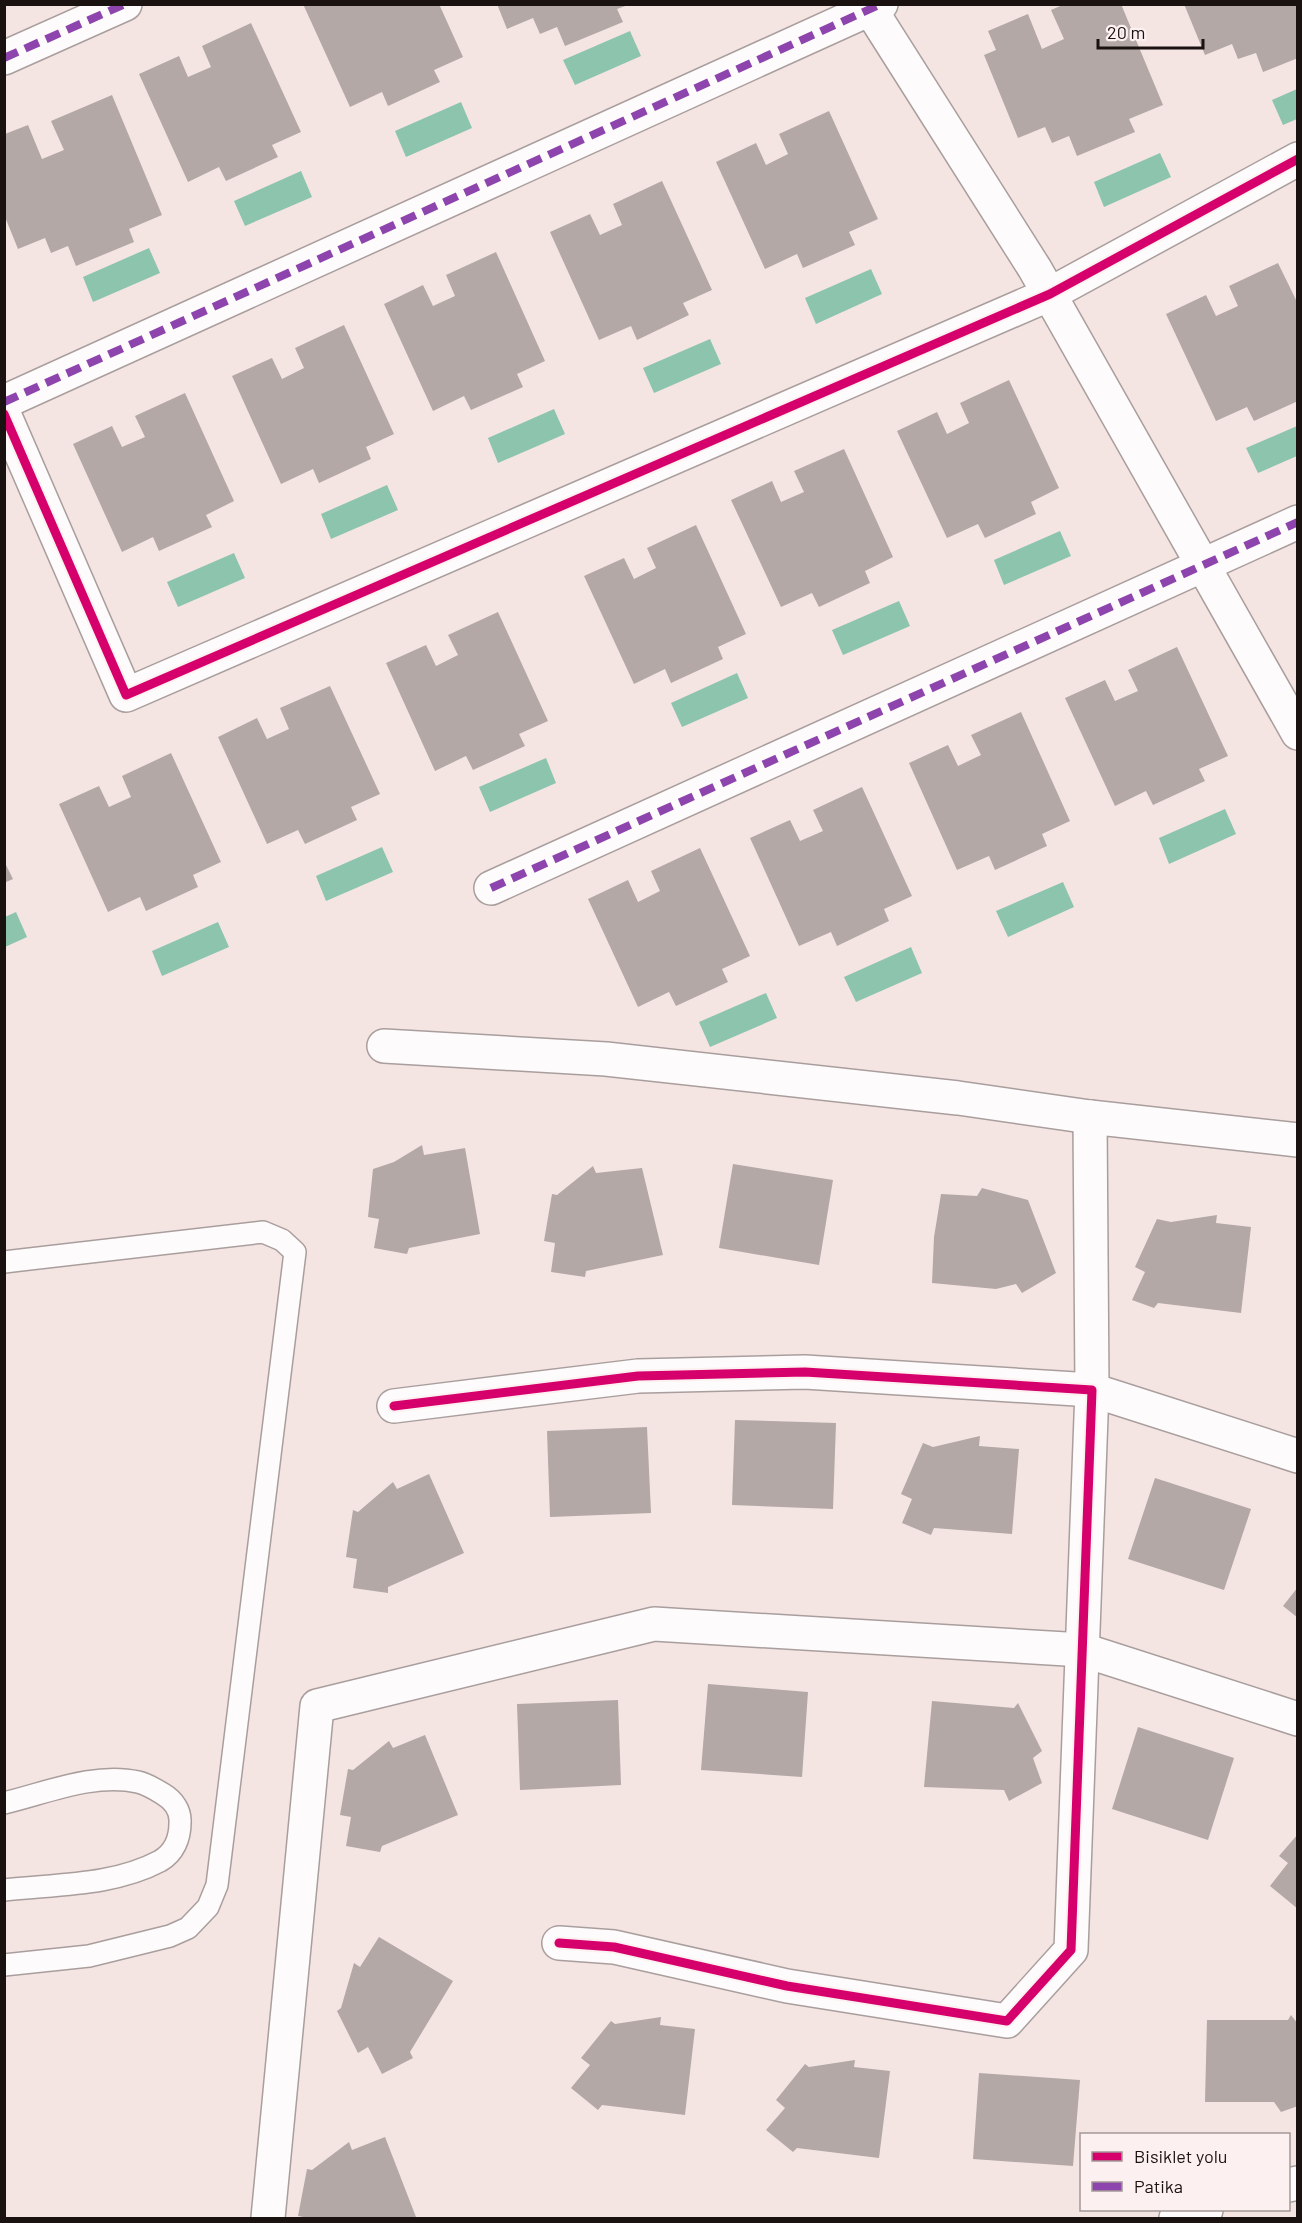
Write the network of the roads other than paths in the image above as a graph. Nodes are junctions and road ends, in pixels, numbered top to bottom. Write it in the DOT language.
graph roads {
  1 [pos="126,4"];
  2 [pos="873,6"];
  3 [pos="4,58"];
  4 [pos="1298,159"];
  5 [pos="1050,294"];
  6 [pos="4,402"];
  7 [pos="4,414"];
  8 [pos="1298,522"];
  9 [pos="1202,563"];
  10 [pos="1298,733"];
  11 [pos="491,888"];
  12 [pos="384,1046"];
  13 [pos="1090,1117"];
  14 [pos="1298,1140"];
  15 [pos="4,1262"];
  16 [pos="1092,1390"];
  17 [pos="394,1406"];
  18 [pos="1298,1456"];
  19 [pos="1083,1650"];
  20 [pos="1298,1719"];
  21 [pos="4,1803"];
  22 [pos="4,1890"];
  23 [pos="559,1943"];
  24 [pos="4,1965"];
  25 [pos="1202,2211"];
  26 [pos="268,2218"];
  27 [pos="1176,2218"];
  1 -- 3 [label="street"];
  2 -- 5 [label="street"];
  2 -- 6 [label="street"];
  4 -- 5 [label="street"];
  5 -- 7 [label="street"];
  5 -- 9 [label="street"];
  8 -- 9 [label="street"];
  9 -- 10 [label="street"];
  9 -- 11 [label="street"];
  12 -- 13 [label="street"];
  13 -- 14 [label="street"];
  13 -- 16 [label="street"];
  15 -- 24 [label="lane"];
  16 -- 17 [label="street"];
  16 -- 18 [label="street"];
  16 -- 19 [label="street"];
  19 -- 20 [label="street"];
  19 -- 23 [label="street"];
  19 -- 26 [label="street"];
  21 -- 22 [label="lane"];
  25 -- 27 [label="street"];
}
